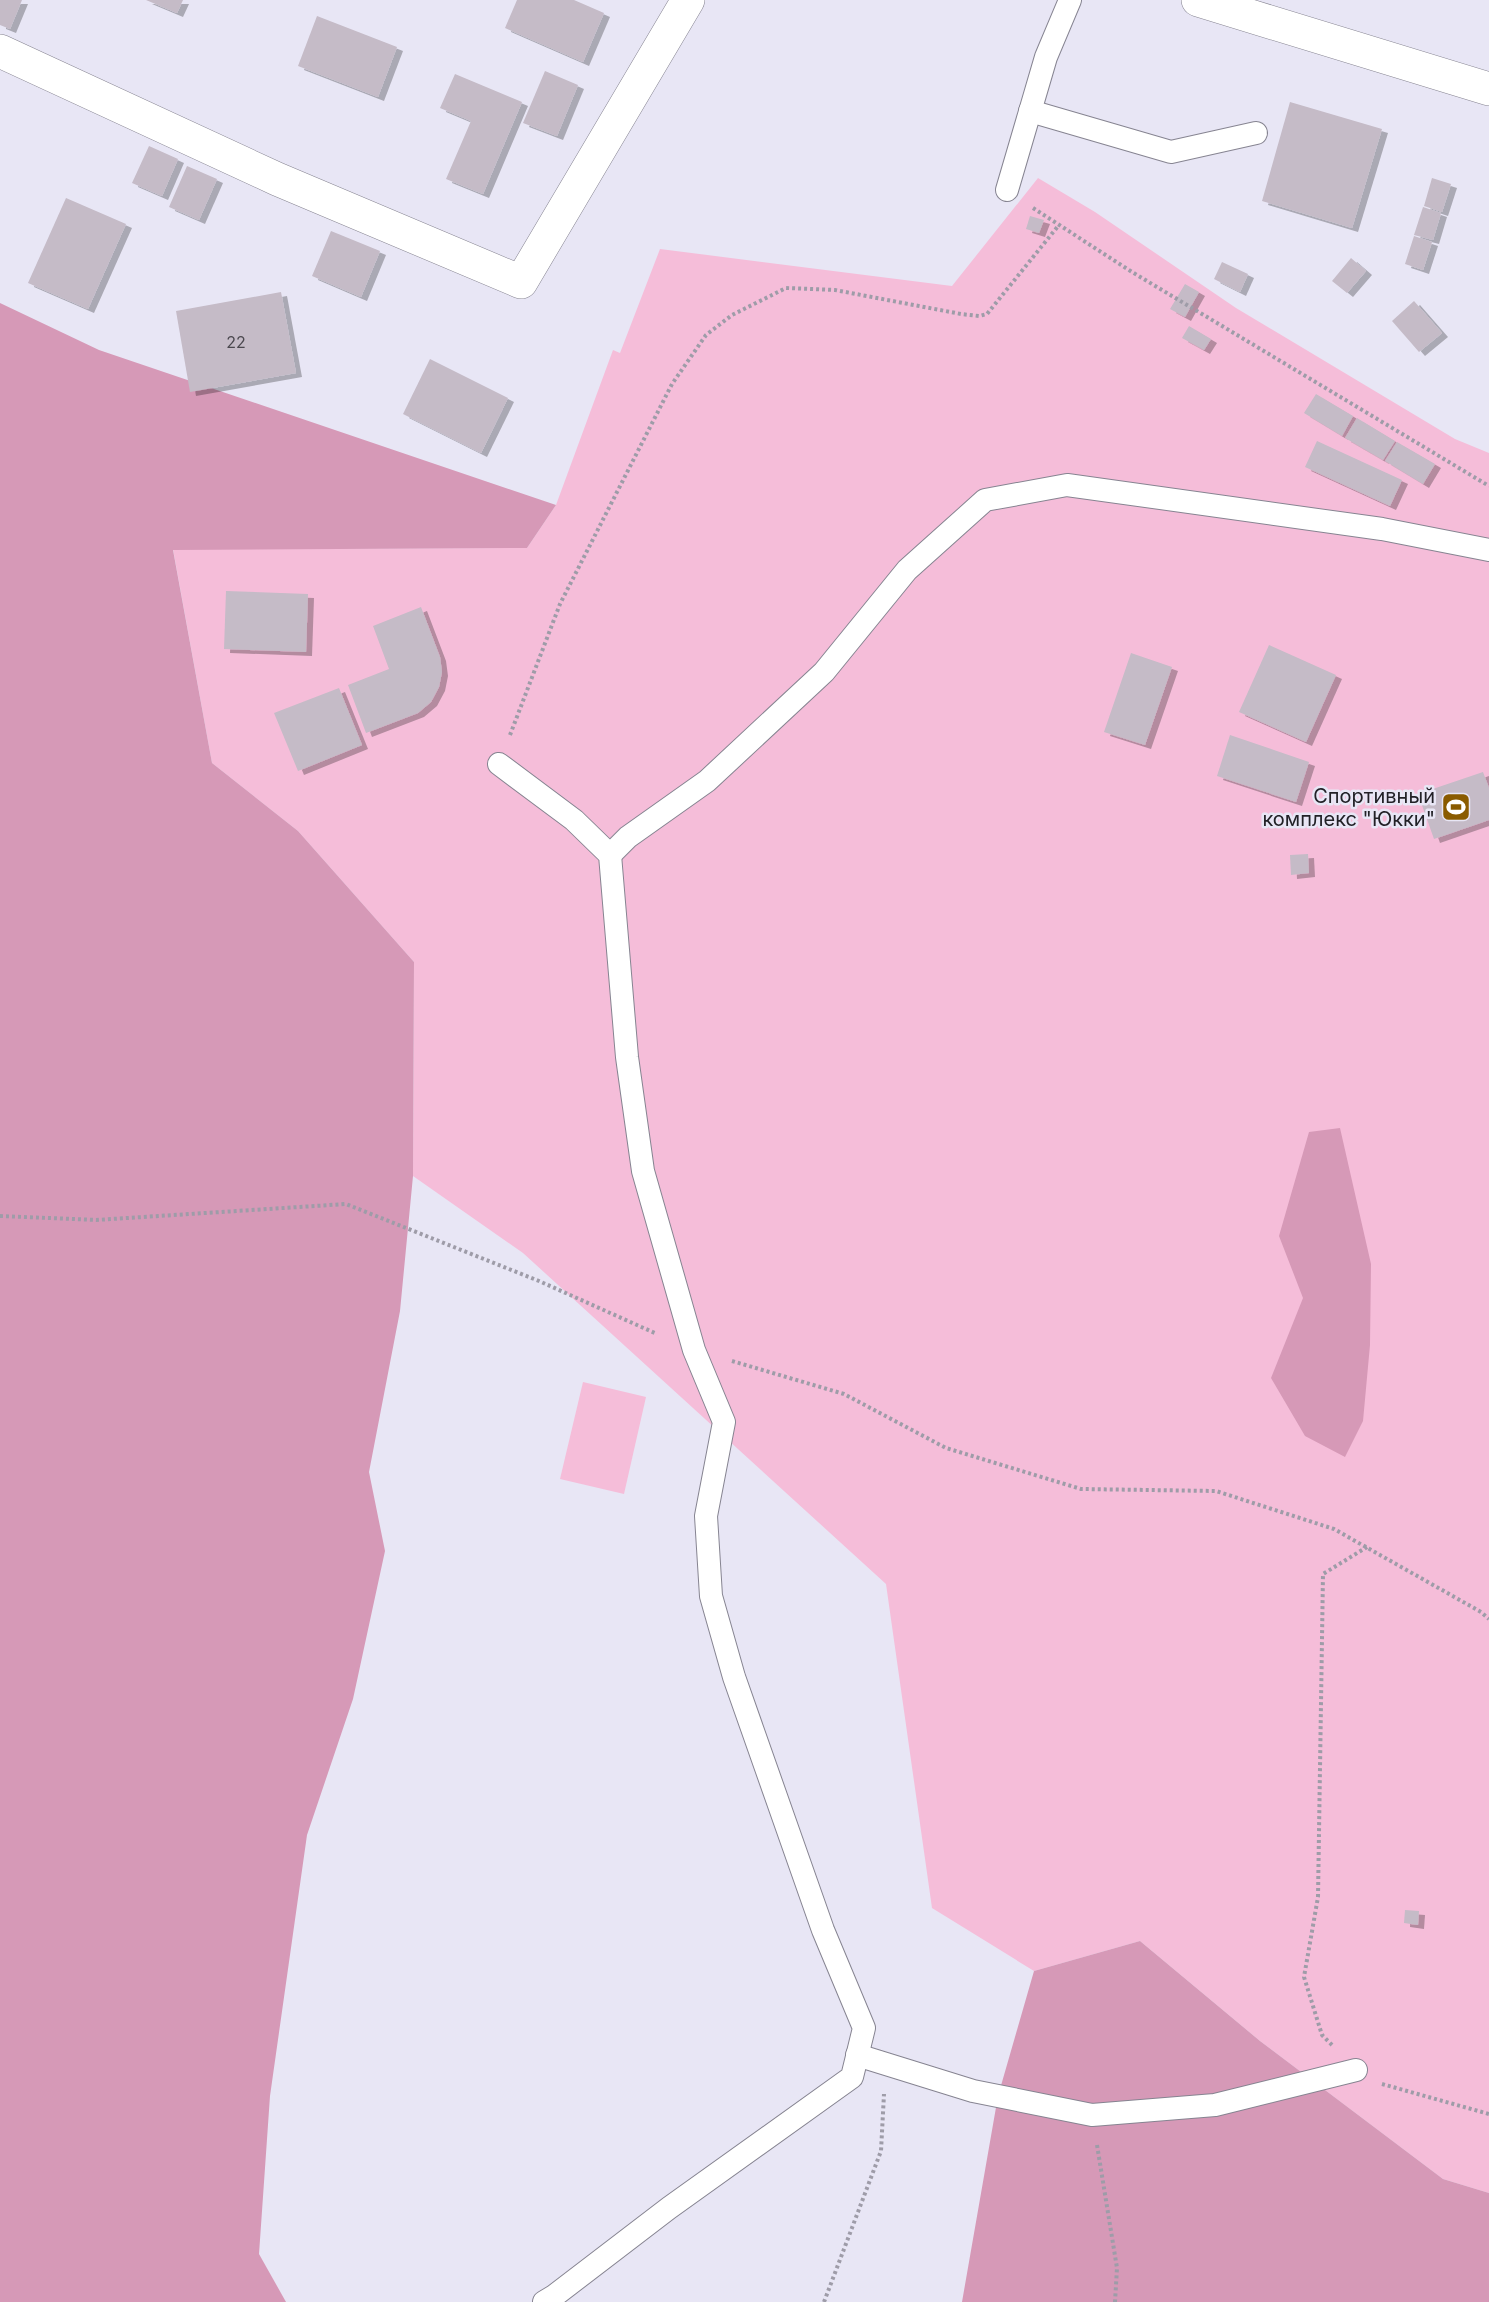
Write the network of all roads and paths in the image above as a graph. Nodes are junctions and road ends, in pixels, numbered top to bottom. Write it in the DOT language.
graph roads {
  1 [pos="688,0"];
  2 [pos="1070,0"];
  3 [pos="1198,0"];
  4 [pos="0,51"];
  5 [pos="1489,89"];
  6 [pos="1030,111"];
  7 [pos="1256,133"];
  8 [pos="1007,190"];
  9 [pos="1059,225"];
  10 [pos="1489,486"];
  11 [pos="1489,550"];
  12 [pos="499,764"];
  13 [pos="610,855"];
  14 [pos="0,1216"];
  15 [pos="694,1350"];
  16 [pos="1367,1547"];
  17 [pos="1489,1619"];
  18 [pos="857,2055"];
  19 [pos="1356,2070"];
  20 [pos="1489,2114"];
  21 [pos="1092,2115"];
  22 [pos="544,2302"];
  23 [pos="824,2302"];
  24 [pos="1115,2302"];
  1 -- 4 [label="street"];
  2 -- 6 [label="lane"];
  3 -- 5 [label="street"];
  6 -- 7 [label="lane"];
  6 -- 8 [label="lane"];
  8 -- 9 [label="path"];
  9 -- 10 [label="path"];
  9 -- 12 [label="path"];
  11 -- 13 [label="lane"];
  12 -- 13 [label="lane"];
  13 -- 15 [label="lane"];
  14 -- 15 [label="path"];
  15 -- 16 [label="path"];
  15 -- 18 [label="lane"];
  16 -- 17 [label="path"];
  16 -- 19 [label="path"];
  18 -- 21 [label="lane"];
  18 -- 22 [label="lane"];
  18 -- 23 [label="path"];
  19 -- 20 [label="path"];
  19 -- 21 [label="lane"];
  21 -- 24 [label="path"];
}
